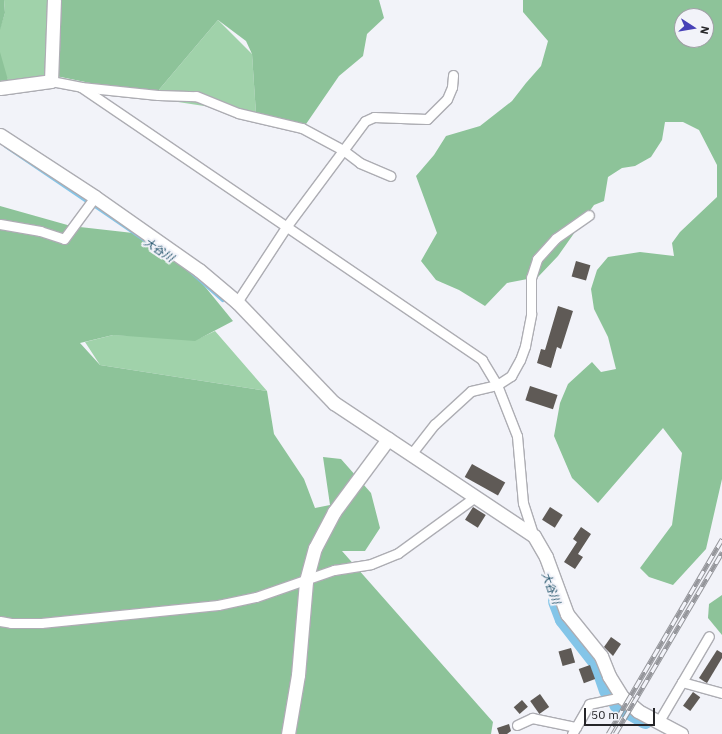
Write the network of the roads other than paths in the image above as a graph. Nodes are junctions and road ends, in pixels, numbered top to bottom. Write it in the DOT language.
graph roads {
  1 [pos="54,0"];
  2 [pos="453,75"];
  3 [pos="51,81"];
  4 [pos="81,87"];
  5 [pos="0,88"];
  6 [pos="0,135"];
  7 [pos="343,150"];
  8 [pos="390,176"];
  9 [pos="95,197"];
  10 [pos="589,215"];
  11 [pos="0,224"];
  12 [pos="286,227"];
  13 [pos="237,302"];
  14 [pos="497,385"];
  15 [pos="388,439"];
  16 [pos="412,453"];
  17 [pos="475,497"];
  18 [pos="534,536"];
  19 [pos="306,581"];
  20 [pos="0,621"];
  21 [pos="709,636"];
  22 [pos="682,682"];
  23 [pos="722,693"];
  24 [pos="622,697"];
  25 [pos="659,721"];
  26 [pos="517,725"];
  27 [pos="574,730"];
  28 [pos="288,734"];
  29 [pos="681,734"];
  1 -- 3 [label="street"];
  2 -- 7 [label="street"];
  3 -- 4 [label="street"];
  3 -- 5 [label="street"];
  4 -- 7 [label="street"];
  4 -- 12 [label="street"];
  6 -- 9 [label="street"];
  7 -- 8 [label="street"];
  7 -- 12 [label="street"];
  9 -- 11 [label="street"];
  9 -- 13 [label="street"];
  10 -- 14 [label="street"];
  12 -- 13 [label="street"];
  12 -- 14 [label="street"];
  13 -- 15 [label="street"];
  14 -- 16 [label="street"];
  14 -- 18 [label="street"];
  15 -- 16 [label="street"];
  15 -- 19 [label="street"];
  16 -- 17 [label="street"];
  17 -- 18 [label="street"];
  17 -- 19 [label="street"];
  18 -- 24 [label="street"];
  19 -- 20 [label="street"];
  19 -- 28 [label="street"];
  21 -- 22 [label="street"];
  22 -- 23 [label="street"];
  22 -- 25 [label="street"];
  24 -- 25 [label="street"];
  24 -- 27 [label="street"];
  25 -- 29 [label="street"];
  26 -- 27 [label="street"];
}
